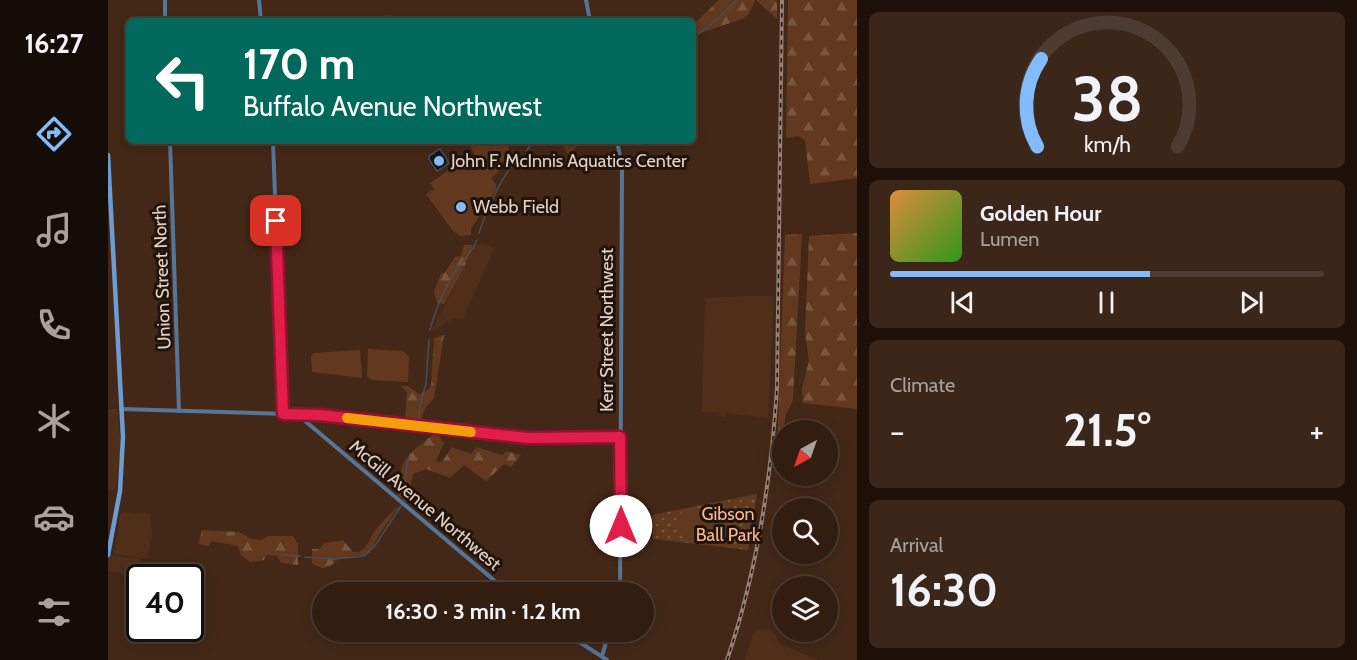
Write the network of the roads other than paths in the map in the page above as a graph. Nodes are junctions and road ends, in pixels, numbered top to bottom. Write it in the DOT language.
graph roads {
  1 [pos="165,0"];
  2 [pos="259,0"];
  3 [pos="586,0"];
  4 [pos="165,18"];
  5 [pos="261,18"];
  6 [pos="589,18"];
  7 [pos="170,144"];
  8 [pos="273,144"];
  9 [pos="617,144"];
  10 [pos="108,155"];
  11 [pos="120,409"];
  12 [pos="179,411"];
  13 [pos="283,414"];
  14 [pos="297,414"];
  15 [pos="620,437"];
  16 [pos="108,555"];
  17 [pos="496,582"];
  18 [pos="620,582"];
  19 [pos="580,642"];
  20 [pos="606,642"];
  21 [pos="602,656"];
  22 [pos="607,660"];
  1 -- 4 [label="street"];
  2 -- 5 [label="street"];
  3 -- 6 [label="street"];
  7 -- 12 [label="street, Union Street North"];
  8 -- 13 [label="street"];
  9 -- 15 [label="street, Kerr Street Northwest"];
  10 -- 11 [label="main road"];
  11 -- 12 [label="street"];
  11 -- 16 [label="main road"];
  12 -- 13 [label="street"];
  13 -- 14 [label="street"];
  14 -- 15 [label="street"];
  14 -- 17 [label="street, McGill Avenue Northwest"];
  15 -- 18 [label="street, Kerr Street Northwest"];
  19 -- 21 [label="street"];
  20 -- 21 [label="street"];
  21 -- 22 [label="street"];
}
